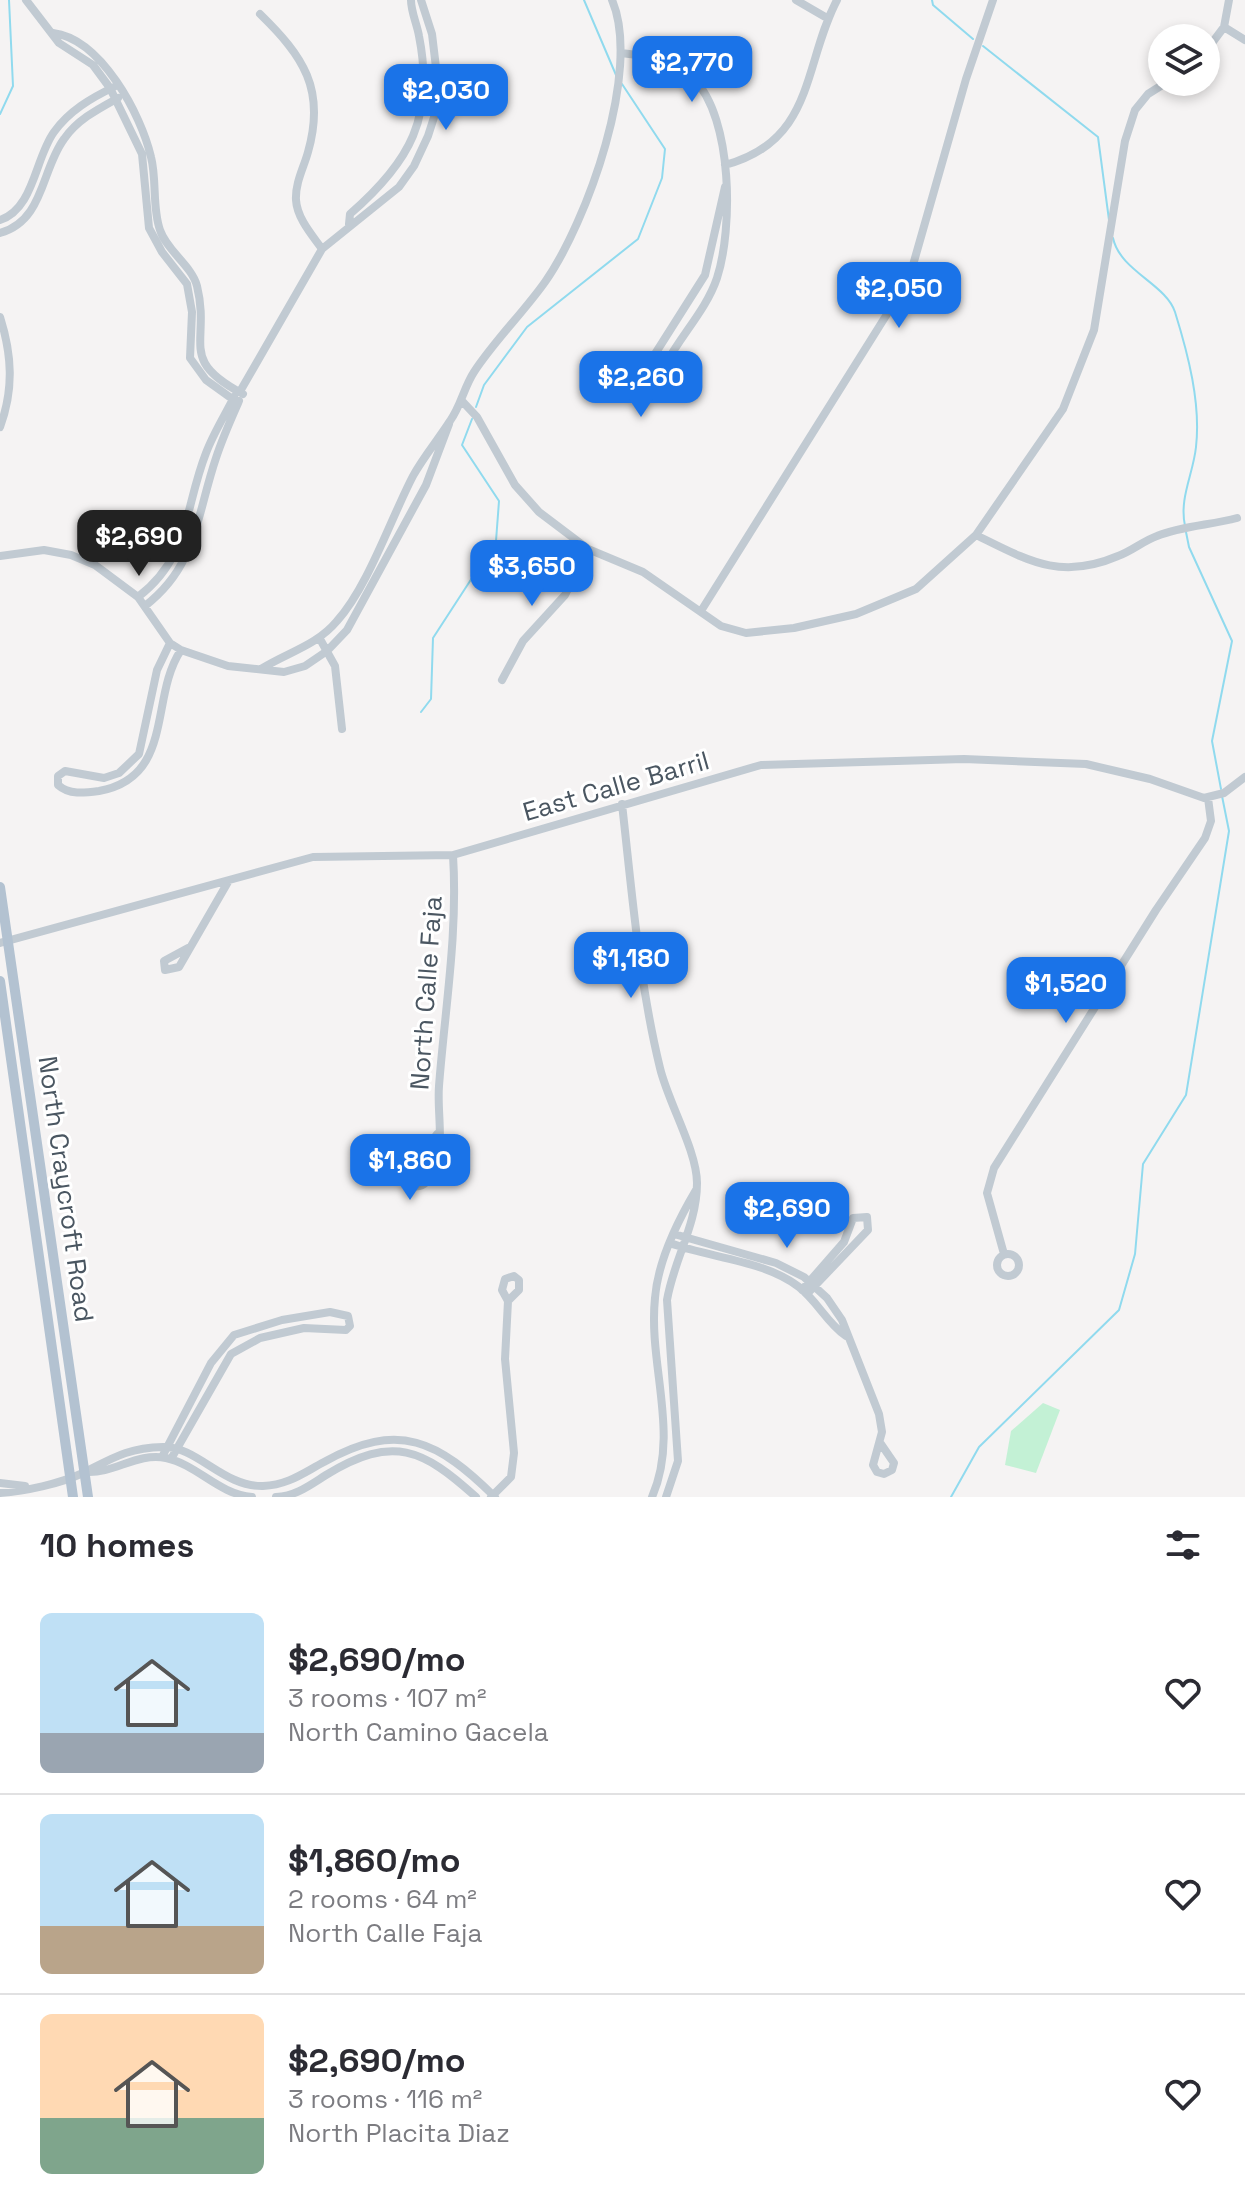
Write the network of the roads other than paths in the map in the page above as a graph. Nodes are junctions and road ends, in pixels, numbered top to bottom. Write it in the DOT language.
graph roads {
  1 [pos="26,0"];
  2 [pos="411,0"];
  3 [pos="421,0"];
  4 [pos="612,0"];
  5 [pos="796,0"];
  6 [pos="837,0"];
  7 [pos="993,0"];
  8 [pos="1229,0"];
  9 [pos="260,14"];
  10 [pos="827,18"];
  11 [pos="1224,27"];
  12 [pos="1220,32"];
  13 [pos="1245,40"];
  14 [pos="621,53"];
  15 [pos="114,86"];
  16 [pos="1148,94"];
  17 [pos="119,97"];
  18 [pos="725,165"];
  19 [pos="725,187"];
  20 [pos="0,220"];
  21 [pos="349,224"];
  22 [pos="0,233"];
  23 [pos="322,249"];
  24 [pos="0,317"];
  25 [pos="238,395"];
  26 [pos="462,401"];
  27 [pos="450,423"];
  28 [pos="0,427"];
  29 [pos="193,500"];
  30 [pos="202,506"];
  31 [pos="1237,518"];
  32 [pos="976,535"];
  33 [pos="588,549"];
  34 [pos="0,556"];
  35 [pos="138,597"];
  36 [pos="145,606"];
  37 [pos="701,611"];
  38 [pos="320,639"];
  39 [pos="170,643"];
  40 [pos="181,650"];
  41 [pos="327,651"];
  42 [pos="261,669"];
  43 [pos="502,680"];
  44 [pos="342,729"];
  45 [pos="1245,777"];
  46 [pos="1208,798"];
  47 [pos="622,804"];
  48 [pos="453,855"];
  49 [pos="228,882"];
  50 [pos="0,887"];
  51 [pos="4,942"];
  52 [pos="188,948"];
  53 [pos="0,981"];
  54 [pos="437,1134"];
  55 [pos="696,1189"];
  56 [pos="687,1237"];
  57 [pos="672,1238"];
  58 [pos="683,1248"];
  59 [pos="1004,1254"];
  60 [pos="812,1284"];
  61 [pos="805,1292"];
  62 [pos="508,1301"];
  63 [pos="846,1336"];
  64 [pos="403,1440"];
  65 [pos="881,1444"];
  66 [pos="172,1448"];
  67 [pos="401,1452"];
  68 [pos="166,1458"];
  69 [pos="85,1472"];
  70 [pos="70,1478"];
  71 [pos="297,1478"];
  72 [pos="234,1482"];
  73 [pos="0,1483"];
  74 [pos="245,1485"];
  75 [pos="30,1487"];
  76 [pos="302,1490"];
  77 [pos="0,1493"];
  78 [pos="228,1495"];
  79 [pos="240,1496"];
  80 [pos="493,1496"];
  81 [pos="73,1497"];
  82 [pos="88,1497"];
  83 [pos="252,1497"];
  84 [pos="276,1497"];
  85 [pos="476,1497"];
  86 [pos="652,1497"];
  87 [pos="666,1497"];
  1 -- 15 [label="street"];
  2 -- 21 [label="street"];
  3 -- 21 [label="street"];
  4 -- 14 [label="street"];
  5 -- 10 [label="street"];
  6 -- 10 [label="street"];
  7 -- 37 [label="street"];
  8 -- 11 [label="street"];
  9 -- 23 [label="street"];
  10 -- 18 [label="street"];
  11 -- 12 [label="street"];
  11 -- 13 [label="street"];
  14 -- 18 [label="street"];
  14 -- 26 [label="street"];
  15 -- 17 [label="street"];
  15 -- 20 [label="street"];
  16 -- 32 [label="street"];
  17 -- 22 [label="street"];
  17 -- 25 [label="street"];
  18 -- 19 [label="street"];
  19 -- 19 [label="street"];
  21 -- 23 [label="street"];
  23 -- 25 [label="street"];
  24 -- 28 [label="street"];
  25 -- 29 [label="street"];
  25 -- 30 [label="street"];
  26 -- 27 [label="street"];
  26 -- 33 [label="street"];
  27 -- 38 [label="street"];
  27 -- 41 [label="street"];
  29 -- 30 [label="street"];
  29 -- 35 [label="street"];
  30 -- 36 [label="street"];
  31 -- 32 [label="street"];
  32 -- 37 [label="street"];
  33 -- 37 [label="street"];
  33 -- 43 [label="street"];
  34 -- 35 [label="street"];
  35 -- 36 [label="street"];
  36 -- 39 [label="street"];
  38 -- 41 [label="street"];
  38 -- 42 [label="street"];
  39 -- 40 [label="street"];
  39 -- 40 [label="street"];
  40 -- 42 [label="street"];
  41 -- 42 [label="street"];
  41 -- 44 [label="street"];
  45 -- 46 [label="street"];
  46 -- 47 [label="street, East Calle Barril"];
  46 -- 59 [label="street"];
  47 -- 48 [label="street, East Calle Barril"];
  47 -- 55 [label="street"];
  48 -- 49 [label="street, East Calle Barril"];
  48 -- 54 [label="street, North Calle Faja"];
  49 -- 51 [label="street, East Calle Barril"];
  49 -- 52 [label="street"];
  50 -- 51 [label="main road, North Craycroft Road"];
  51 -- 69 [label="main road, North Craycroft Road"];
  53 -- 70 [label="main road, North Craycroft Road"];
  54 -- 54 [label="street, North Calle Faja"];
  55 -- 56 [label="street"];
  55 -- 57 [label="street"];
  56 -- 57 [label="street"];
  56 -- 58 [label="street"];
  56 -- 60 [label="street"];
  57 -- 58 [label="street"];
  57 -- 86 [label="street"];
  58 -- 61 [label="street"];
  58 -- 87 [label="street"];
  60 -- 60 [label="street"];
  60 -- 61 [label="street"];
  60 -- 63 [label="street"];
  61 -- 63 [label="street"];
  62 -- 80 [label="street"];
  63 -- 65 [label="street"];
  64 -- 67 [label="street"];
  64 -- 71 [label="street"];
  64 -- 80 [label="street"];
  66 -- 66 [label="street"];
  66 -- 68 [label="street"];
  66 -- 69 [label="street"];
  66 -- 72 [label="street"];
  67 -- 76 [label="street"];
  67 -- 85 [label="street"];
  68 -- 69 [label="street"];
  68 -- 78 [label="street"];
  69 -- 70 [label="street"];
  69 -- 82 [label="main road, North Craycroft Road"];
  70 -- 75 [label="street"];
  70 -- 81 [label="main road, North Craycroft Road"];
  71 -- 74 [label="street"];
  71 -- 76 [label="street"];
  72 -- 74 [label="street"];
  72 -- 78 [label="street"];
  73 -- 75 [label="street"];
  74 -- 79 [label="street"];
  75 -- 77 [label="street"];
  76 -- 84 [label="street"];
  78 -- 79 [label="street"];
  79 -- 83 [label="street"];
}
